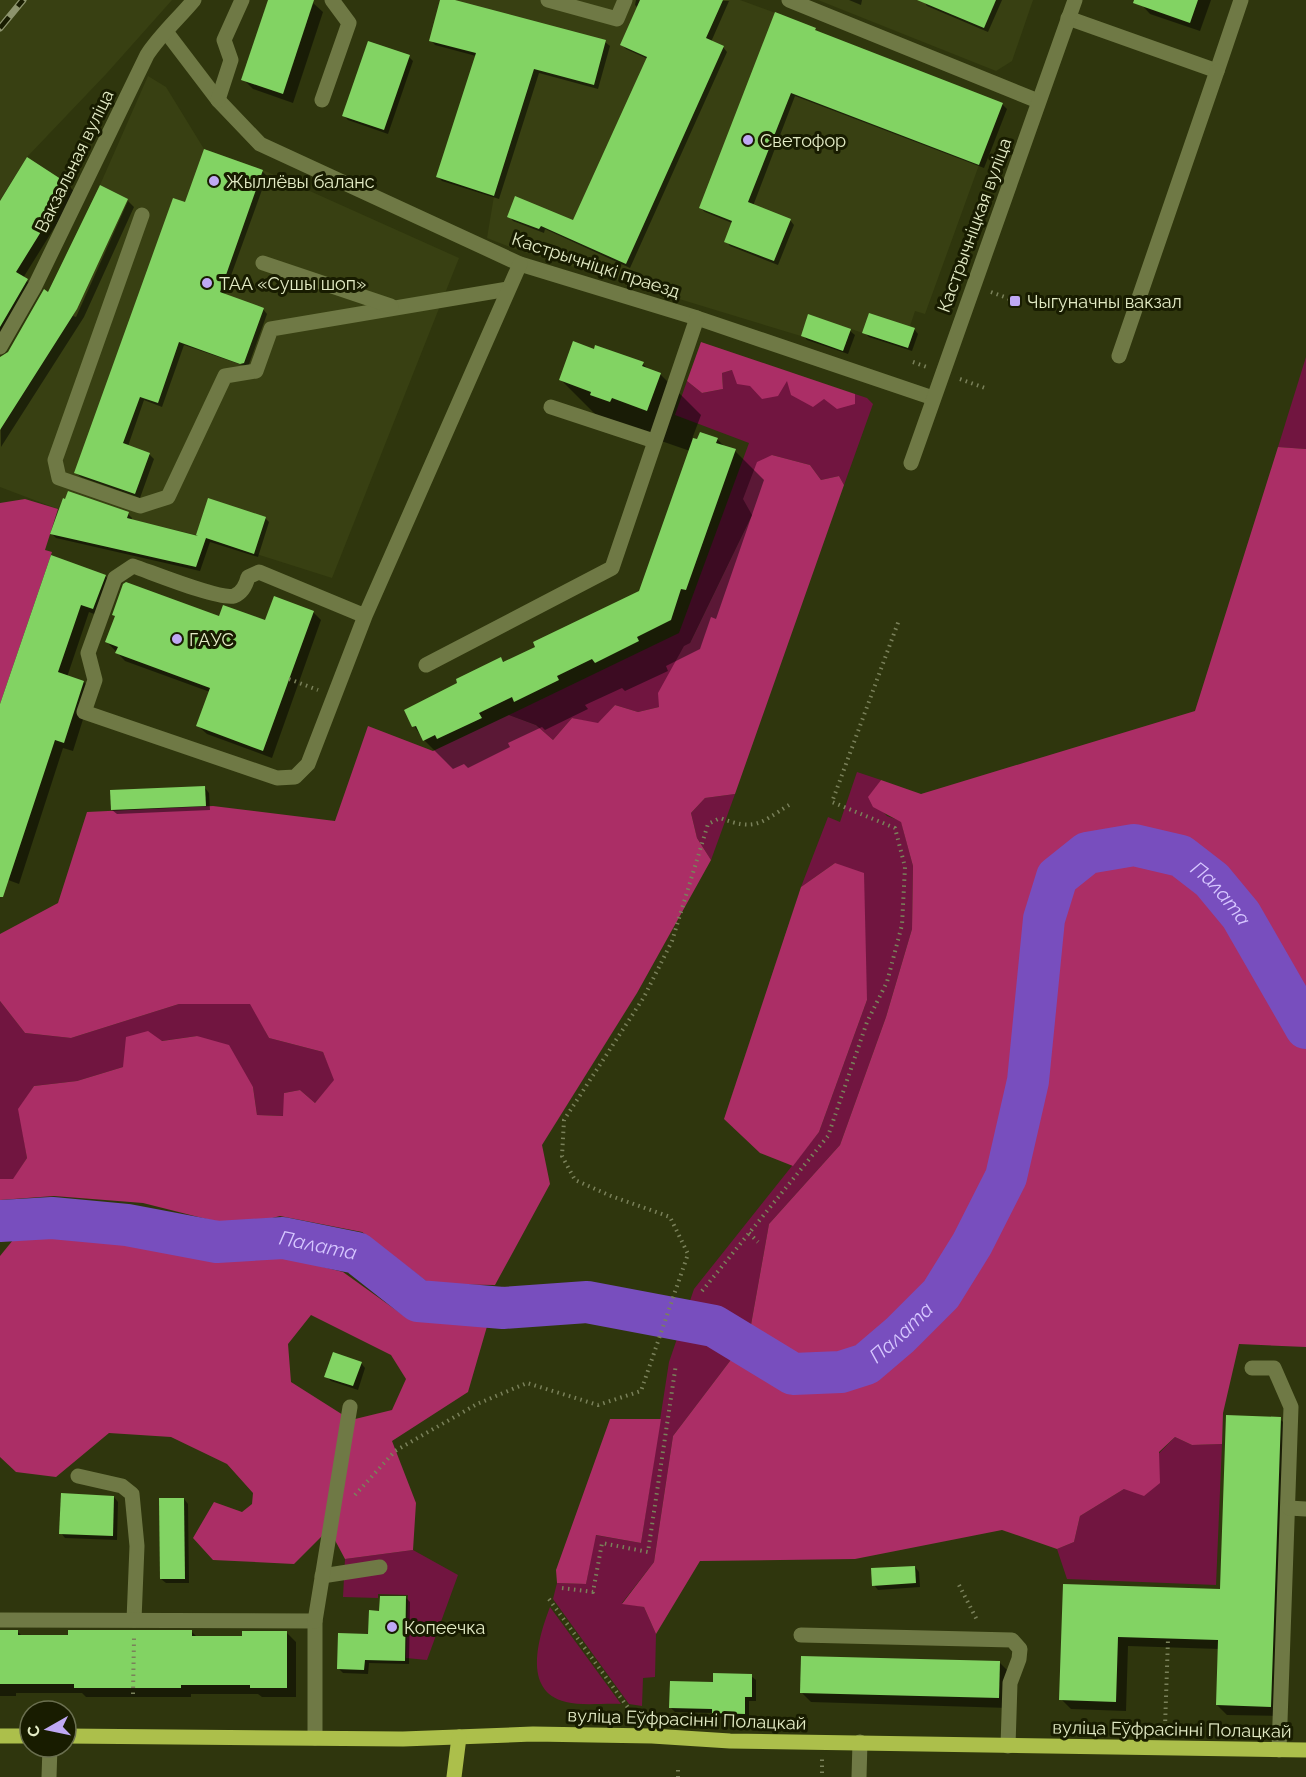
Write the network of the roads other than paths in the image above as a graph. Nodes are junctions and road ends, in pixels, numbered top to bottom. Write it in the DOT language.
graph roads {
  1 [pos="194,0"];
  2 [pos="242,0"];
  3 [pos="332,0"];
  4 [pos="548,0"];
  5 [pos="625,0"];
  6 [pos="789,0"];
  7 [pos="1075,0"];
  8 [pos="1241,0"];
  9 [pos="1068,18"];
  10 [pos="167,33"];
  11 [pos="1217,71"];
  12 [pos="218,100"];
  13 [pos="322,100"];
  14 [pos="1038,101"];
  15 [pos="142,215"];
  16 [pos="264,263"];
  17 [pos="520,264"];
  18 [pos="508,289"];
  19 [pos="394,307"];
  20 [pos="697,318"];
  21 [pos="0,347"];
  22 [pos="1119,356"];
  23 [pos="933,398"];
  24 [pos="551,407"];
  25 [pos="654,441"];
  26 [pos="911,463"];
  27 [pos="365,616"];
  28 [pos="426,665"];
  29 [pos="1252,1368"];
  30 [pos="350,1407"];
  31 [pos="78,1476"];
  32 [pos="1289,1509"];
  33 [pos="1306,1509"];
  34 [pos="380,1567"];
  35 [pos="322,1576"];
  36 [pos="0,1620"];
  37 [pos="134,1620"];
  38 [pos="315,1621"];
  39 [pos="801,1635"];
  40 [pos="0,1736"];
  41 [pos="18,1736"];
  42 [pos="78,1736"];
  43 [pos="459,1737"];
  44 [pos="315,1738"];
  45 [pos="860,1742"];
  46 [pos="1008,1746"];
  47 [pos="1279,1750"];
  48 [pos="1306,1750"];
  49 [pos="50,1759"];
  50 [pos="49,1777"];
  51 [pos="454,1777"];
  52 [pos="859,1777"];
  1 -- 10 [label="street, Вакзальная вуліца"];
  2 -- 12 [label="street"];
  3 -- 13 [label="street"];
  4 -- 5 [label="street"];
  6 -- 14 [label="street"];
  7 -- 9 [label="street, Кастрычніцкая вуліца"];
  8 -- 11 [label="street"];
  9 -- 11 [label="street"];
  9 -- 14 [label="street, Кастрычніцкая вуліца"];
  10 -- 12 [label="street, Кастрычніцкі праезд"];
  10 -- 21 [label="street, Вакзальная вуліца"];
  11 -- 22 [label="street"];
  12 -- 17 [label="street, Кастрычніцкі праезд"];
  14 -- 23 [label="street, Кастрычніцкая вуліца"];
  15 -- 19 [label="street"];
  16 -- 19 [label="street"];
  17 -- 18 [label="street"];
  17 -- 20 [label="street, Кастрычніцкі праезд"];
  18 -- 19 [label="street"];
  18 -- 27 [label="street"];
  20 -- 23 [label="street, Кастрычніцкі праезд"];
  20 -- 25 [label="street"];
  23 -- 26 [label="street, Кастрычніцкая вуліца"];
  24 -- 25 [label="street"];
  25 -- 28 [label="street"];
  27 -- 27 [label="street"];
  29 -- 32 [label="street"];
  30 -- 35 [label="street"];
  31 -- 37 [label="street"];
  32 -- 33 [label="street"];
  32 -- 47 [label="street"];
  34 -- 35 [label="street"];
  35 -- 38 [label="street"];
  36 -- 37 [label="street"];
  37 -- 38 [label="street"];
  38 -- 44 [label="street"];
  39 -- 46 [label="street"];
  40 -- 41 [label="main road"];
  42 -- 44 [label="main road, вуліца Еўфрасінні Полацкай"];
  43 -- 44 [label="main road, вуліца Еўфрасінні Полацкай"];
  43 -- 45 [label="main road, вуліца Еўфрасінні Полацкай"];
  43 -- 51 [label="main road"];
  45 -- 46 [label="main road, вуліца Еўфрасінні Полацкай"];
  45 -- 52 [label="street"];
  46 -- 47 [label="main road, вуліца Еўфрасінні Полацкай"];
  47 -- 48 [label="main road, вуліца Еўфрасінні Полацкай"];
  49 -- 50 [label="street"];
}
